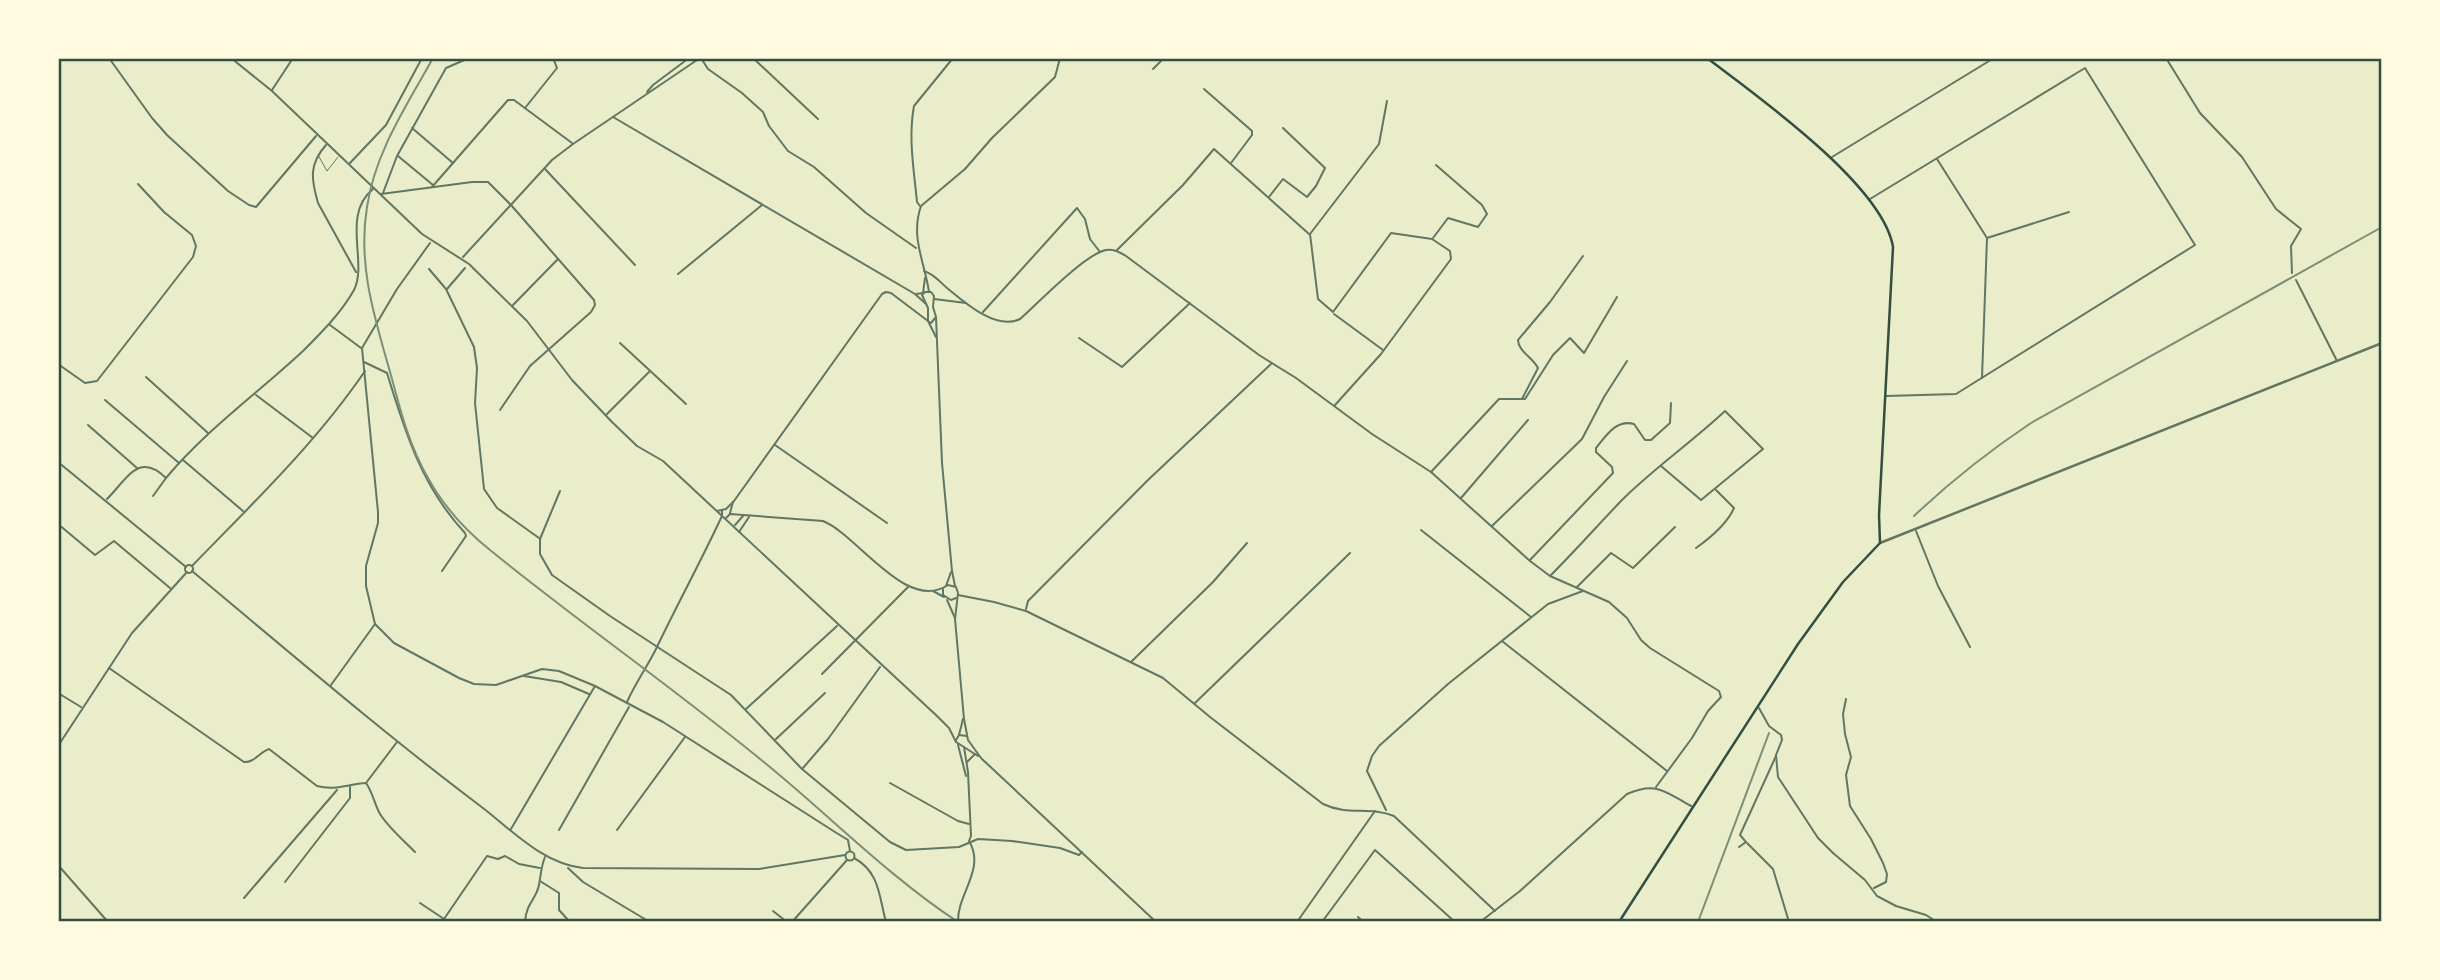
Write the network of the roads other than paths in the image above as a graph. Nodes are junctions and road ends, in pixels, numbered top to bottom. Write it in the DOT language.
graph roads {
  1 [pos="109,58"];
  2 [pos="231,58"];
  3 [pos="293,58"];
  4 [pos="422,58"];
  5 [pos="469,58"];
  6 [pos="553,58"];
  7 [pos="689,58"];
  8 [pos="700,58"];
  9 [pos="753,58"];
  10 [pos="953,58"];
  11 [pos="1060,58"];
  12 [pos="1164,58"];
  13 [pos="1707,58"];
  14 [pos="1994,58"];
  15 [pos="2166,58"];
  16 [pos="1153,69"];
  17 [pos="1204,89"];
  18 [pos="272,91"];
  19 [pos="645,94"];
  20 [pos="1387,101"];
  21 [pos="525,108"];
  22 [pos="613,117"];
  23 [pos="818,119"];
  24 [pos="412,127"];
  25 [pos="1283,128"];
  26 [pos="317,135"];
  27 [pos="327,144"];
  28 [pos="573,144"];
  29 [pos="318,155"];
  30 [pos="340,155"];
  31 [pos="397,156"];
  32 [pos="1831,158"];
  33 [pos="1937,158"];
  34 [pos="453,163"];
  35 [pos="349,164"];
  36 [pos="1231,164"];
  37 [pos="1436,165"];
  38 [pos="544,168"];
  39 [pos="138,184"];
  40 [pos="433,186"];
  41 [pos="373,188"];
  42 [pos="382,194"];
  43 [pos="1268,198"];
  44 [pos="1869,199"];
  45 [pos="511,205"];
  46 [pos="762,205"];
  47 [pos="921,206"];
  48 [pos="2069,212"];
  49 [pos="1310,234"];
  50 [pos="1987,238"];
  51 [pos="1432,239"];
  52 [pos="431,242"];
  53 [pos="917,248"];
  54 [pos="1116,250"];
  55 [pos="1100,252"];
  56 [pos="1583,257"];
  57 [pos="462,258"];
  58 [pos="558,259"];
  59 [pos="635,265"];
  60 [pos="465,268"];
  61 [pos="429,269"];
  62 [pos="924,271"];
  63 [pos="2292,273"];
  64 [pos="678,274"];
  65 [pos="357,275"];
  66 [pos="925,276"];
  67 [pos="2296,280"];
  68 [pos="446,289"];
  69 [pos="929,292"];
  70 [pos="923,293"];
  71 [pos="953,293"];
  72 [pos="915,294"];
  73 [pos="1617,297"];
  74 [pos="934,299"];
  75 [pos="950,300"];
  76 [pos="967,303"];
  77 [pos="1191,303"];
  78 [pos="926,304"];
  79 [pos="512,306"];
  80 [pos="928,308"];
  81 [pos="919,312"];
  82 [pos="1333,312"];
  83 [pos="982,313"];
  84 [pos="936,317"];
  85 [pos="928,321"];
  86 [pos="330,325"];
  87 [pos="936,337"];
  88 [pos="1079,338"];
  89 [pos="620,343"];
  90 [pos="2382,343"];
  91 [pos="362,348"];
  92 [pos="1384,350"];
  93 [pos="549,351"];
  94 [pos="1628,361"];
  95 [pos="2337,361"];
  96 [pos="364,362"];
  97 [pos="1271,363"];
  98 [pos="58,364"];
  99 [pos="651,370"];
  100 [pos="365,371"];
  101 [pos="146,377"];
  102 [pos="1982,379"];
  103 [pos="255,394"];
  104 [pos="1886,396"];
  105 [pos="1522,399"];
  106 [pos="105,400"];
  107 [pos="1671,403"];
  108 [pos="686,404"];
  109 [pos="1335,404"];
  110 [pos="500,410"];
  111 [pos="606,415"];
  112 [pos="1528,420"];
  113 [pos="88,425"];
  114 [pos="209,434"];
  115 [pos="313,439"];
  116 [pos="774,444"];
  117 [pos="183,459"];
  118 [pos="58,462"];
  119 [pos="179,463"];
  120 [pos="62,466"];
  121 [pos="1661,466"];
  122 [pos="137,468"];
  123 [pos="58,471"];
  124 [pos="1431,472"];
  125 [pos="166,478"];
  126 [pos="1715,489"];
  127 [pos="561,491"];
  128 [pos="153,496"];
  129 [pos="1461,499"];
  130 [pos="105,501"];
  131 [pos="734,501"];
  132 [pos="724,509"];
  133 [pos="716,511"];
  134 [pos="244,512"];
  135 [pos="730,513"];
  136 [pos="722,516"];
  137 [pos="743,516"];
  138 [pos="750,516"];
  139 [pos="887,523"];
  140 [pos="58,524"];
  141 [pos="1492,526"];
  142 [pos="733,527"];
  143 [pos="1675,527"];
  144 [pos="1915,529"];
  145 [pos="1421,530"];
  146 [pos="739,532"];
  147 [pos="540,539"];
  148 [pos="1247,543"];
  149 [pos="1880,543"];
  150 [pos="1696,548"];
  151 [pos="1350,553"];
  152 [pos="1530,561"];
  153 [pos="192,566"];
  154 [pos="186,567"];
  155 [pos="952,570"];
  156 [pos="192,571"];
  157 [pos="442,571"];
  158 [pos="187,572"];
  159 [pos="1550,576"];
  160 [pos="909,586"];
  161 [pos="945,587"];
  162 [pos="956,587"];
  163 [pos="1577,588"];
  164 [pos="171,589"];
  165 [pos="932,591"];
  166 [pos="1584,591"];
  167 [pos="957,596"];
  168 [pos="945,598"];
  169 [pos="1026,611"];
  170 [pos="1532,617"];
  171 [pos="955,618"];
  172 [pos="375,624"];
  173 [pos="838,625"];
  174 [pos="1502,641"];
  175 [pos="856,642"];
  176 [pos="657,647"];
  177 [pos="1970,647"];
  178 [pos="1130,663"];
  179 [pos="881,665"];
  180 [pos="109,668"];
  181 [pos="537,670"];
  182 [pos="822,674"];
  183 [pos="523,676"];
  184 [pos="538,677"];
  185 [pos="331,686"];
  186 [pos="595,686"];
  187 [pos="824,692"];
  188 [pos="58,693"];
  189 [pos="590,695"];
  190 [pos="1846,699"];
  191 [pos="626,703"];
  192 [pos="1194,703"];
  193 [pos="630,705"];
  194 [pos="82,708"];
  195 [pos="1759,708"];
  196 [pos="746,709"];
  197 [pos="964,719"];
  198 [pos="959,734"];
  199 [pos="685,737"];
  200 [pos="967,738"];
  201 [pos="775,739"];
  202 [pos="398,742"];
  203 [pos="956,742"];
  204 [pos="58,746"];
  205 [pos="964,746"];
  206 [pos="975,754"];
  207 [pos="1776,755"];
  208 [pos="981,758"];
  209 [pos="966,763"];
  210 [pos="803,769"];
  211 [pos="1668,771"];
  212 [pos="967,777"];
  213 [pos="366,783"];
  214 [pos="890,783"];
  215 [pos="350,787"];
  216 [pos="1656,787"];
  217 [pos="338,789"];
  218 [pos="1694,808"];
  219 [pos="1375,811"];
  220 [pos="1386,813"];
  221 [pos="970,824"];
  222 [pos="511,830"];
  223 [pos="559,830"];
  224 [pos="617,830"];
  225 [pos="969,841"];
  226 [pos="1746,842"];
  227 [pos="1739,847"];
  228 [pos="850,851"];
  229 [pos="415,852"];
  230 [pos="1082,852"];
  231 [pos="845,855"];
  232 [pos="545,856"];
  233 [pos="854,858"];
  234 [pos="847,860"];
  235 [pos="58,865"];
  236 [pos="566,866"];
  237 [pos="540,868"];
  238 [pos="539,881"];
  239 [pos="285,882"];
  240 [pos="1873,888"];
  241 [pos="244,898"];
  242 [pos="420,903"];
  243 [pos="773,911"];
  244 [pos="1495,911"];
  245 [pos="1358,917"];
  246 [pos="569,921"];
  247 [pos="648,921"];
  248 [pos="108,922"];
  249 [pos="525,922"];
  250 [pos="787,922"];
  251 [pos="792,922"];
  252 [pos="886,922"];
  253 [pos="958,922"];
  254 [pos="1156,922"];
  255 [pos="1297,922"];
  256 [pos="1322,922"];
  257 [pos="1364,922"];
  258 [pos="1455,922"];
  259 [pos="1480,922"];
  260 [pos="1619,922"];
  261 [pos="1788,922"];
  262 [pos="1937,922"];
  1 -- 26 [label="street"];
  2 -- 18 [label="street"];
  3 -- 18 [label="street"];
  4 -- 35 [label="street"];
  5 -- 24 [label="street"];
  6 -- 21 [label="street"];
  7 -- 19 [label="street"];
  8 -- 19 [label="street"];
  8 -- 53 [label="street"];
  9 -- 23 [label="street"];
  10 -- 47 [label="street"];
  11 -- 47 [label="street"];
  12 -- 16 [label="street"];
  13 -- 32 [label="main road"];
  14 -- 32 [label="street"];
  15 -- 63 [label="street"];
  17 -- 36 [label="street"];
  18 -- 26 [label="street"];
  19 -- 22 [label="street"];
  20 -- 49 [label="street"];
  21 -- 28 [label="street"];
  21 -- 34 [label="street"];
  22 -- 28 [label="street"];
  22 -- 46 [label="street"];
  24 -- 31 [label="street"];
  24 -- 34 [label="street"];
  25 -- 43 [label="street"];
  26 -- 27 [label="street"];
  27 -- 29 [label="street"];
  27 -- 30 [label="street"];
  28 -- 38 [label="street"];
  29 -- 30 [label="lane"];
  29 -- 65 [label="street"];
  30 -- 35 [label="street"];
  31 -- 40 [label="street"];
  31 -- 42 [label="street"];
  32 -- 44 [label="main road"];
  33 -- 44 [label="street"];
  33 -- 50 [label="street"];
  33 -- 102 [label="street"];
  34 -- 40 [label="street"];
  35 -- 41 [label="street"];
  36 -- 43 [label="street"];
  36 -- 54 [label="street"];
  37 -- 51 [label="street"];
  38 -- 45 [label="street"];
  38 -- 59 [label="street"];
  39 -- 98 [label="street"];
  40 -- 42 [label="street"];
  40 -- 45 [label="street"];
  41 -- 42 [label="street"];
  41 -- 65 [label="street"];
  42 -- 52 [label="street"];
  43 -- 49 [label="street"];
  44 -- 104 [label="main road"];
  45 -- 57 [label="street"];
  45 -- 58 [label="street"];
  46 -- 64 [label="street"];
  46 -- 72 [label="street"];
  47 -- 53 [label="street"];
  48 -- 50 [label="street"];
  49 -- 82 [label="street"];
  50 -- 102 [label="street"];
  51 -- 82 [label="street"];
  51 -- 92 [label="street"];
  52 -- 57 [label="street"];
  52 -- 91 [label="street"];
  53 -- 62 [label="street"];
  54 -- 55 [label="street"];
  54 -- 77 [label="street"];
  55 -- 83 [label="street"];
  55 -- 83 [label="street"];
  56 -- 105 [label="street"];
  57 -- 79 [label="street"];
  58 -- 79 [label="street"];
  58 -- 93 [label="street"];
  60 -- 68 [label="street"];
  61 -- 68 [label="street"];
  62 -- 66 [label="street"];
  62 -- 71 [label="street"];
  65 -- 86 [label="street"];
  66 -- 69 [label="street"];
  66 -- 70 [label="street"];
  67 -- 95 [label="street"];
  68 -- 147 [label="street"];
  69 -- 70 [label="street"];
  69 -- 74 [label="street"];
  70 -- 72 [label="street"];
  70 -- 78 [label="street"];
  71 -- 75 [label="street"];
  71 -- 76 [label="street"];
  72 -- 78 [label="street"];
  73 -- 105 [label="street"];
  74 -- 75 [label="street"];
  74 -- 84 [label="street"];
  75 -- 76 [label="street"];
  76 -- 83 [label="street"];
  77 -- 88 [label="street"];
  77 -- 97 [label="street"];
  78 -- 80 [label="street"];
  79 -- 93 [label="street"];
  80 -- 81 [label="street"];
  80 -- 85 [label="street"];
  81 -- 85 [label="street"];
  81 -- 116 [label="street"];
  82 -- 92 [label="street"];
  84 -- 85 [label="street"];
  84 -- 87 [label="street"];
  85 -- 87 [label="street"];
  86 -- 91 [label="street"];
  86 -- 103 [label="street"];
  87 -- 155 [label="street"];
  89 -- 99 [label="street"];
  90 -- 95 [label="street"];
  91 -- 96 [label="street"];
  92 -- 109 [label="street"];
  93 -- 110 [label="street"];
  93 -- 111 [label="street"];
  94 -- 141 [label="street"];
  95 -- 144 [label="street"];
  96 -- 100 [label="street"];
  96 -- 157 [label="street"];
  97 -- 109 [label="street"];
  97 -- 169 [label="street"];
  99 -- 108 [label="street"];
  99 -- 111 [label="street"];
  100 -- 115 [label="street"];
  100 -- 172 [label="street"];
  101 -- 114 [label="street"];
  102 -- 104 [label="street"];
  103 -- 114 [label="street"];
  103 -- 115 [label="street"];
  104 -- 149 [label="main road"];
  105 -- 124 [label="street"];
  106 -- 119 [label="street"];
  107 -- 152 [label="street"];
  109 -- 124 [label="street"];
  111 -- 133 [label="street"];
  112 -- 129 [label="street"];
  113 -- 122 [label="street"];
  114 -- 117 [label="street"];
  115 -- 134 [label="street"];
  116 -- 131 [label="street"];
  116 -- 139 [label="street"];
  117 -- 119 [label="street"];
  117 -- 134 [label="street"];
  118 -- 120 [label="street"];
  119 -- 125 [label="street"];
  120 -- 123 [label="street"];
  120 -- 130 [label="street"];
  121 -- 126 [label="street"];
  121 -- 126 [label="street"];
  121 -- 159 [label="street"];
  122 -- 125 [label="street"];
  122 -- 130 [label="street"];
  124 -- 129 [label="street"];
  125 -- 128 [label="street"];
  126 -- 150 [label="street"];
  127 -- 147 [label="street"];
  129 -- 141 [label="street"];
  130 -- 154 [label="street"];
  131 -- 132 [label="street"];
  131 -- 135 [label="street"];
  132 -- 133 [label="street"];
  132 -- 135 [label="street"];
  132 -- 136 [label="street"];
  133 -- 136 [label="street"];
  134 -- 153 [label="street"];
  135 -- 136 [label="street"];
  135 -- 137 [label="street"];
  136 -- 142 [label="street"];
  136 -- 176 [label="street"];
  137 -- 138 [label="street"];
  137 -- 142 [label="street"];
  138 -- 146 [label="street"];
  138 -- 160 [label="street"];
  140 -- 164 [label="street"];
  141 -- 152 [label="street"];
  142 -- 146 [label="street"];
  143 -- 163 [label="street"];
  144 -- 149 [label="street"];
  144 -- 177 [label="street"];
  145 -- 170 [label="street"];
  146 -- 173 [label="street"];
  147 -- 176 [label="street"];
  148 -- 178 [label="street"];
  149 -- 195 [label="main road"];
  151 -- 192 [label="street"];
  152 -- 159 [label="street"];
  153 -- 154 [label="street"];
  153 -- 156 [label="street"];
  154 -- 158 [label="street"];
  155 -- 161 [label="street"];
  155 -- 162 [label="street"];
  156 -- 158 [label="street"];
  156 -- 185 [label="street"];
  158 -- 164 [label="street"];
  159 -- 163 [label="street"];
  160 -- 165 [label="street"];
  160 -- 175 [label="street"];
  161 -- 162 [label="street"];
  161 -- 165 [label="street"];
  161 -- 168 [label="street"];
  162 -- 167 [label="street"];
  163 -- 166 [label="street"];
  164 -- 180 [label="street"];
  165 -- 168 [label="street"];
  166 -- 170 [label="street"];
  166 -- 211 [label="street"];
  167 -- 168 [label="street"];
  167 -- 169 [label="street"];
  167 -- 171 [label="street"];
  168 -- 171 [label="street"];
  169 -- 178 [label="street"];
  170 -- 174 [label="street"];
  171 -- 197 [label="street"];
  172 -- 183 [label="street"];
  172 -- 185 [label="street"];
  173 -- 175 [label="street"];
  173 -- 196 [label="street"];
  174 -- 211 [label="street"];
  174 -- 220 [label="street"];
  175 -- 179 [label="street"];
  175 -- 182 [label="street"];
  176 -- 191 [label="street"];
  176 -- 196 [label="street"];
  178 -- 192 [label="street"];
  179 -- 203 [label="street"];
  179 -- 210 [label="street"];
  180 -- 194 [label="street"];
  180 -- 217 [label="street"];
  181 -- 183 [label="street"];
  181 -- 184 [label="street"];
  181 -- 186 [label="street"];
  183 -- 184 [label="street"];
  184 -- 189 [label="street"];
  185 -- 202 [label="street"];
  186 -- 189 [label="street"];
  186 -- 191 [label="street"];
  187 -- 201 [label="street"];
  188 -- 194 [label="street"];
  189 -- 222 [label="street"];
  190 -- 240 [label="street"];
  191 -- 193 [label="street"];
  192 -- 219 [label="street"];
  193 -- 199 [label="street"];
  193 -- 223 [label="street"];
  194 -- 204 [label="street"];
  195 -- 207 [label="street"];
  195 -- 218 [label="main road"];
  196 -- 201 [label="street"];
  197 -- 198 [label="street"];
  197 -- 200 [label="street"];
  198 -- 200 [label="street"];
  198 -- 203 [label="street"];
  199 -- 224 [label="street"];
  199 -- 228 [label="street"];
  200 -- 205 [label="street"];
  200 -- 208 [label="street"];
  201 -- 210 [label="street"];
  202 -- 213 [label="street"];
  202 -- 222 [label="street"];
  203 -- 205 [label="street"];
  203 -- 212 [label="street"];
  205 -- 206 [label="street"];
  205 -- 209 [label="street"];
  206 -- 208 [label="street"];
  206 -- 209 [label="street"];
  207 -- 226 [label="street"];
  207 -- 240 [label="street"];
  208 -- 230 [label="street"];
  209 -- 212 [label="street"];
  210 -- 225 [label="street"];
  211 -- 216 [label="street"];
  212 -- 221 [label="street"];
  213 -- 215 [label="street"];
  213 -- 229 [label="street"];
  214 -- 221 [label="street"];
  215 -- 217 [label="street"];
  215 -- 239 [label="street"];
  216 -- 218 [label="street"];
  216 -- 244 [label="street"];
  217 -- 241 [label="street"];
  218 -- 260 [label="main road"];
  219 -- 220 [label="street"];
  219 -- 255 [label="street"];
  220 -- 244 [label="street"];
  221 -- 225 [label="street"];
  222 -- 232 [label="street"];
  225 -- 230 [label="street"];
  225 -- 253 [label="street"];
  226 -- 227 [label="street"];
  226 -- 261 [label="street"];
  228 -- 231 [label="street"];
  228 -- 233 [label="street"];
  230 -- 254 [label="street"];
  231 -- 234 [label="street"];
  231 -- 236 [label="street"];
  232 -- 236 [label="street"];
  232 -- 237 [label="street"];
  233 -- 234 [label="street"];
  233 -- 252 [label="street"];
  234 -- 251 [label="street"];
  235 -- 248 [label="street"];
  236 -- 247 [label="street"];
  237 -- 238 [label="street"];
  237 -- 242 [label="street"];
  238 -- 246 [label="street"];
  238 -- 249 [label="street"];
  240 -- 262 [label="street"];
  243 -- 250 [label="street"];
  244 -- 259 [label="street"];
  245 -- 257 [label="street"];
  256 -- 258 [label="street"];
}
